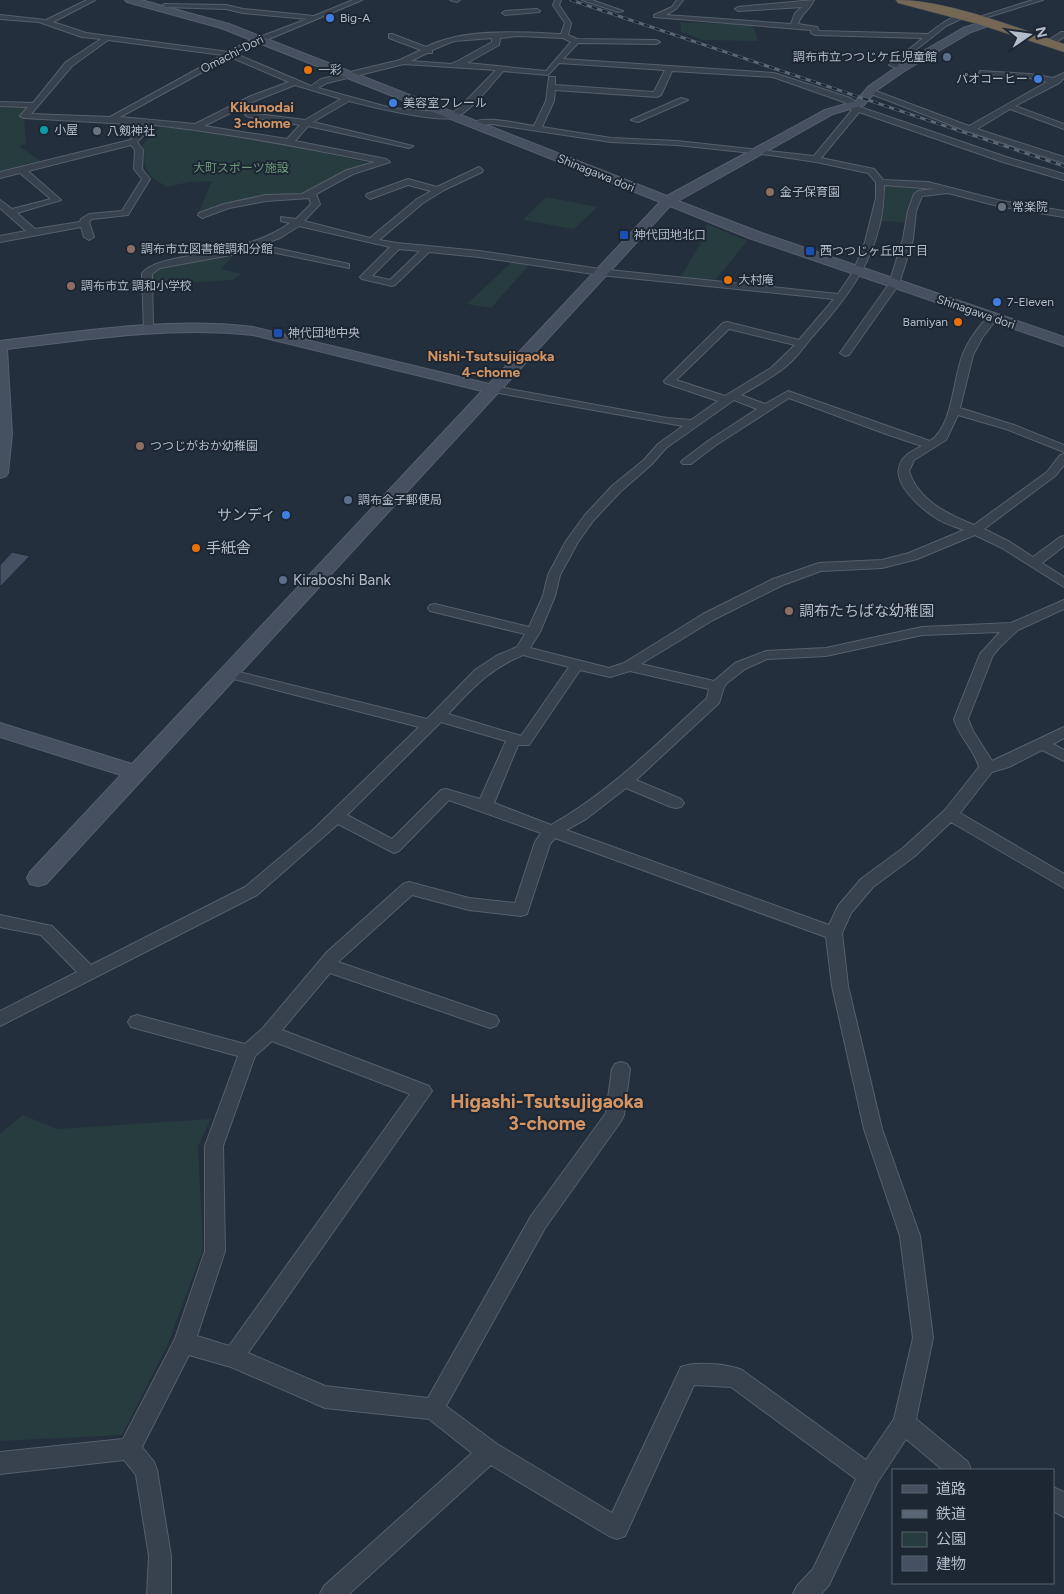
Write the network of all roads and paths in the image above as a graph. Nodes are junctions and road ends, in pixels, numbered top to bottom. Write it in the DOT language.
graph roads {
  1 [pos="92,0"];
  2 [pos="130,0"];
  3 [pos="232,0"];
  4 [pos="358,0"];
  5 [pos="453,0"];
  6 [pos="457,0"];
  7 [pos="558,0"];
  8 [pos="585,0"];
  9 [pos="680,0"];
  10 [pos="902,0"];
  11 [pos="1034,1"];
  12 [pos="810,2"];
  13 [pos="922,2"];
  14 [pos="165,4"];
  15 [pos="226,7"];
  16 [pos="738,9"];
  17 [pos="537,11"];
  18 [pos="620,11"];
  19 [pos="505,13"];
  20 [pos="0,17"];
  21 [pos="316,17"];
  22 [pos="976,20"];
  23 [pos="47,22"];
  24 [pos="794,26"];
  25 [pos="1064,34"];
  26 [pos="392,36"];
  27 [pos="496,36"];
  28 [pos="564,36"];
  29 [pos="930,36"];
  30 [pos="107,38"];
  31 [pos="261,39"];
  32 [pos="576,40"];
  33 [pos="656,42"];
  34 [pos="1048,43"];
  35 [pos="1064,48"];
  36 [pos="429,51"];
  37 [pos="229,54"];
  38 [pos="557,61"];
  39 [pos="403,62"];
  40 [pos="458,64"];
  41 [pos="902,68"];
  42 [pos="669,69"];
  43 [pos="500,70"];
  44 [pos="983,73"];
  45 [pos="548,74"];
  46 [pos="349,75"];
  47 [pos="1064,76"];
  48 [pos="1053,80"];
  49 [pos="295,82"];
  50 [pos="1064,84"];
  51 [pos="551,87"];
  52 [pos="312,89"];
  53 [pos="870,92"];
  54 [pos="347,99"];
  55 [pos="684,100"];
  56 [pos="0,104"];
  57 [pos="35,105"];
  58 [pos="854,106"];
  59 [pos="1008,106"];
  60 [pos="249,115"];
  61 [pos="452,116"];
  62 [pos="111,119"];
  63 [pos="635,120"];
  64 [pos="306,123"];
  65 [pos="151,124"];
  66 [pos="473,124"];
  67 [pos="196,127"];
  68 [pos="1064,127"];
  69 [pos="537,128"];
  70 [pos="970,129"];
  71 [pos="133,142"];
  72 [pos="289,142"];
  73 [pos="409,146"];
  74 [pos="759,152"];
  75 [pos="816,159"];
  76 [pos="1064,160"];
  77 [pos="20,169"];
  78 [pos="479,170"];
  79 [pos="0,175"];
  80 [pos="1064,177"];
  81 [pos="880,182"];
  82 [pos="438,190"];
  83 [pos="949,190"];
  84 [pos="311,194"];
  85 [pos="370,196"];
  86 [pos="668,201"];
  87 [pos="0,203"];
  88 [pos="10,212"];
  89 [pos="1064,214"];
  90 [pos="202,215"];
  91 [pos="284,219"];
  92 [pos="298,222"];
  93 [pos="85,224"];
  94 [pos="33,232"];
  95 [pos="89,237"];
  96 [pos="0,239"];
  97 [pos="372,241"];
  98 [pos="250,245"];
  99 [pos="397,246"];
  100 [pos="427,249"];
  101 [pos="346,266"];
  102 [pos="600,272"];
  103 [pos="858,272"];
  104 [pos="894,284"];
  105 [pos="840,297"];
  106 [pos="993,317"];
  107 [pos="148,328"];
  108 [pos="1064,342"];
  109 [pos="801,343"];
  110 [pos="0,346"];
  111 [pos="845,353"];
  112 [pos="493,388"];
  113 [pos="729,398"];
  114 [pos="765,408"];
  115 [pos="954,410"];
  116 [pos="691,423"];
  117 [pos="932,445"];
  118 [pos="1064,449"];
  119 [pos="1064,457"];
  120 [pos="687,462"];
  121 [pos="0,473"];
  122 [pos="975,530"];
  123 [pos="1064,540"];
  124 [pos="1034,563"];
  125 [pos="1064,583"];
  126 [pos="1064,604"];
  127 [pos="435,608"];
  128 [pos="1013,628"];
  129 [pos="533,632"];
  130 [pos="522,650"];
  131 [pos="576,666"];
  132 [pos="629,666"];
  133 [pos="227,673"];
  134 [pos="717,686"];
  135 [pos="434,720"];
  136 [pos="0,730"];
  137 [pos="1064,732"];
  138 [pos="514,739"];
  139 [pos="1041,743"];
  140 [pos="1064,756"];
  141 [pos="987,768"];
  142 [pos="137,773"];
  143 [pos="625,781"];
  144 [pos="676,803"];
  145 [pos="485,806"];
  146 [pos="950,814"];
  147 [pos="336,816"];
  148 [pos="551,832"];
  149 [pos="38,878"];
  150 [pos="1064,882"];
  151 [pos="0,921"];
  152 [pos="834,933"];
  153 [pos="327,964"];
  154 [pos="88,973"];
  155 [pos="0,1019"];
  156 [pos="490,1021"];
  157 [pos="137,1022"];
  158 [pos="269,1033"];
  159 [pos="248,1052"];
  160 [pos="620,1069"];
  161 [pos="184,1343"];
  162 [pos="232,1357"];
  163 [pos="433,1409"];
  164 [pos="904,1423"];
  165 [pos="129,1449"];
  166 [pos="489,1452"];
  167 [pos="0,1463"];
  168 [pos="959,1469"];
  169 [pos="869,1475"];
  170 [pos="159,1594"];
  171 [pos="332,1594"];
  172 [pos="805,1594"];
  1 -- 23 [label="street"];
  2 -- 14 [label="street, Shinagawa dori"];
  3 -- 15 [label="street"];
  4 -- 21 [label="street, Omachi-Dori"];
  5 -- 6 [label="street"];
  7 -- 28 [label="street"];
  8 -- 18 [label="street"];
  9 -- 24 [label="street"];
  10 -- 13 [label="highway"];
  11 -- 22 [label="street"];
  12 -- 16 [label="street"];
  12 -- 24 [label="street"];
  13 -- 22 [label="highway"];
  14 -- 15 [label="street"];
  14 -- 31 [label="street, Shinagawa dori"];
  15 -- 21 [label="street"];
  17 -- 19 [label="street"];
  20 -- 23 [label="street"];
  21 -- 31 [label="street, Omachi-Dori"];
  22 -- 29 [label="street"];
  22 -- 34 [label="highway"];
  22 -- 41 [label="street"];
  23 -- 30 [label="street"];
  24 -- 29 [label="street"];
  25 -- 34 [label="street"];
  26 -- 36 [label="street"];
  27 -- 28 [label="street"];
  27 -- 36 [label="street"];
  27 -- 40 [label="street"];
  28 -- 32 [label="street"];
  29 -- 41 [label="street"];
  30 -- 37 [label="street"];
  30 -- 57 [label="street"];
  31 -- 37 [label="street, Omachi-Dori"];
  31 -- 46 [label="street, Shinagawa dori"];
  32 -- 33 [label="street"];
  32 -- 38 [label="street"];
  34 -- 35 [label="highway"];
  36 -- 39 [label="street"];
  37 -- 49 [label="street"];
  37 -- 62 [label="street, Omachi-Dori"];
  38 -- 42 [label="street"];
  38 -- 45 [label="street"];
  39 -- 40 [label="street"];
  39 -- 46 [label="street"];
  40 -- 43 [label="street"];
  41 -- 53 [label="street"];
  42 -- 51 [label="street"];
  42 -- 58 [label="street"];
  43 -- 45 [label="street"];
  43 -- 61 [label="street"];
  44 -- 48 [label="street"];
  45 -- 51 [label="street"];
  46 -- 52 [label="street"];
  46 -- 61 [label="street, Shinagawa dori"];
  47 -- 48 [label="street"];
  48 -- 50 [label="street"];
  48 -- 59 [label="street"];
  49 -- 52 [label="street"];
  49 -- 67 [label="street"];
  51 -- 69 [label="street"];
  52 -- 54 [label="street"];
  53 -- 58 [label="street"];
  53 -- 70 [label="street"];
  54 -- 61 [label="street"];
  54 -- 64 [label="street"];
  55 -- 63 [label="street"];
  56 -- 57 [label="street"];
  57 -- 62 [label="street"];
  58 -- 74 [label="street"];
  58 -- 75 [label="street"];
  58 -- 80 [label="street"];
  59 -- 68 [label="street"];
  59 -- 70 [label="street"];
  60 -- 64 [label="street"];
  61 -- 66 [label="street, Shinagawa dori"];
  62 -- 65 [label="street"];
  64 -- 72 [label="street"];
  64 -- 73 [label="street"];
  65 -- 67 [label="street"];
  65 -- 71 [label="street"];
  66 -- 69 [label="street"];
  66 -- 86 [label="street, Shinagawa dori"];
  67 -- 72 [label="street"];
  69 -- 74 [label="street"];
  70 -- 76 [label="street"];
  71 -- 77 [label="street"];
  71 -- 93 [label="street"];
  72 -- 84 [label="street"];
  74 -- 75 [label="street"];
  74 -- 86 [label="street"];
  75 -- 81 [label="street"];
  77 -- 79 [label="street"];
  77 -- 88 [label="street"];
  78 -- 82 [label="street"];
  81 -- 83 [label="street"];
  81 -- 103 [label="street"];
  82 -- 85 [label="street"];
  82 -- 97 [label="street"];
  83 -- 89 [label="street"];
  83 -- 104 [label="street"];
  84 -- 90 [label="street"];
  84 -- 92 [label="street"];
  86 -- 102 [label="street"];
  86 -- 103 [label="street, Shinagawa dori"];
  87 -- 88 [label="street"];
  88 -- 94 [label="street"];
  91 -- 92 [label="street"];
  92 -- 97 [label="street"];
  92 -- 98 [label="street"];
  93 -- 94 [label="street"];
  93 -- 95 [label="street"];
  94 -- 96 [label="street"];
  97 -- 99 [label="street"];
  98 -- 101 [label="street"];
  98 -- 107 [label="street"];
  99 -- 100 [label="street"];
  99 -- 100 [label="street"];
  100 -- 102 [label="street"];
  102 -- 105 [label="street"];
  102 -- 112 [label="street"];
  103 -- 104 [label="street, Shinagawa dori"];
  103 -- 105 [label="street"];
  104 -- 106 [label="street, Shinagawa dori"];
  104 -- 111 [label="street"];
  105 -- 109 [label="street"];
  106 -- 108 [label="street, Shinagawa dori"];
  106 -- 115 [label="street"];
  107 -- 110 [label="street"];
  107 -- 112 [label="street"];
  109 -- 113 [label="street"];
  109 -- 113 [label="street"];
  110 -- 121 [label="street"];
  112 -- 116 [label="street"];
  112 -- 133 [label="street"];
  113 -- 114 [label="street"];
  113 -- 116 [label="street"];
  114 -- 117 [label="street"];
  114 -- 120 [label="street"];
  115 -- 117 [label="street"];
  115 -- 118 [label="street"];
  116 -- 129 [label="street"];
  117 -- 122 [label="street"];
  119 -- 122 [label="street"];
  122 -- 124 [label="street"];
  122 -- 132 [label="street"];
  123 -- 124 [label="street"];
  124 -- 125 [label="street"];
  126 -- 128 [label="street"];
  127 -- 129 [label="street"];
  128 -- 134 [label="street"];
  128 -- 141 [label="street"];
  129 -- 130 [label="street"];
  130 -- 131 [label="street"];
  130 -- 135 [label="street"];
  131 -- 132 [label="street"];
  131 -- 138 [label="street"];
  132 -- 134 [label="street"];
  133 -- 135 [label="street"];
  133 -- 142 [label="street"];
  134 -- 143 [label="street"];
  135 -- 138 [label="street"];
  135 -- 147 [label="street"];
  136 -- 142 [label="street"];
  137 -- 139 [label="street"];
  138 -- 145 [label="street"];
  139 -- 140 [label="street"];
  139 -- 141 [label="street"];
  141 -- 146 [label="street"];
  142 -- 149 [label="street"];
  143 -- 144 [label="street"];
  143 -- 148 [label="street"];
  145 -- 147 [label="street"];
  145 -- 148 [label="street"];
  146 -- 150 [label="street"];
  146 -- 152 [label="street"];
  147 -- 154 [label="street"];
  148 -- 152 [label="street"];
  148 -- 153 [label="street"];
  151 -- 154 [label="street"];
  152 -- 164 [label="street"];
  153 -- 156 [label="street"];
  153 -- 158 [label="street"];
  154 -- 155 [label="street"];
  157 -- 159 [label="street"];
  158 -- 159 [label="street"];
  158 -- 162 [label="street"];
  159 -- 161 [label="street"];
  160 -- 163 [label="street"];
  161 -- 162 [label="street"];
  161 -- 165 [label="street"];
  162 -- 163 [label="street"];
  163 -- 166 [label="street"];
  164 -- 168 [label="street"];
  164 -- 169 [label="street"];
  165 -- 167 [label="street"];
  165 -- 170 [label="street"];
  166 -- 169 [label="street"];
  166 -- 171 [label="street"];
  169 -- 172 [label="street"];
}
